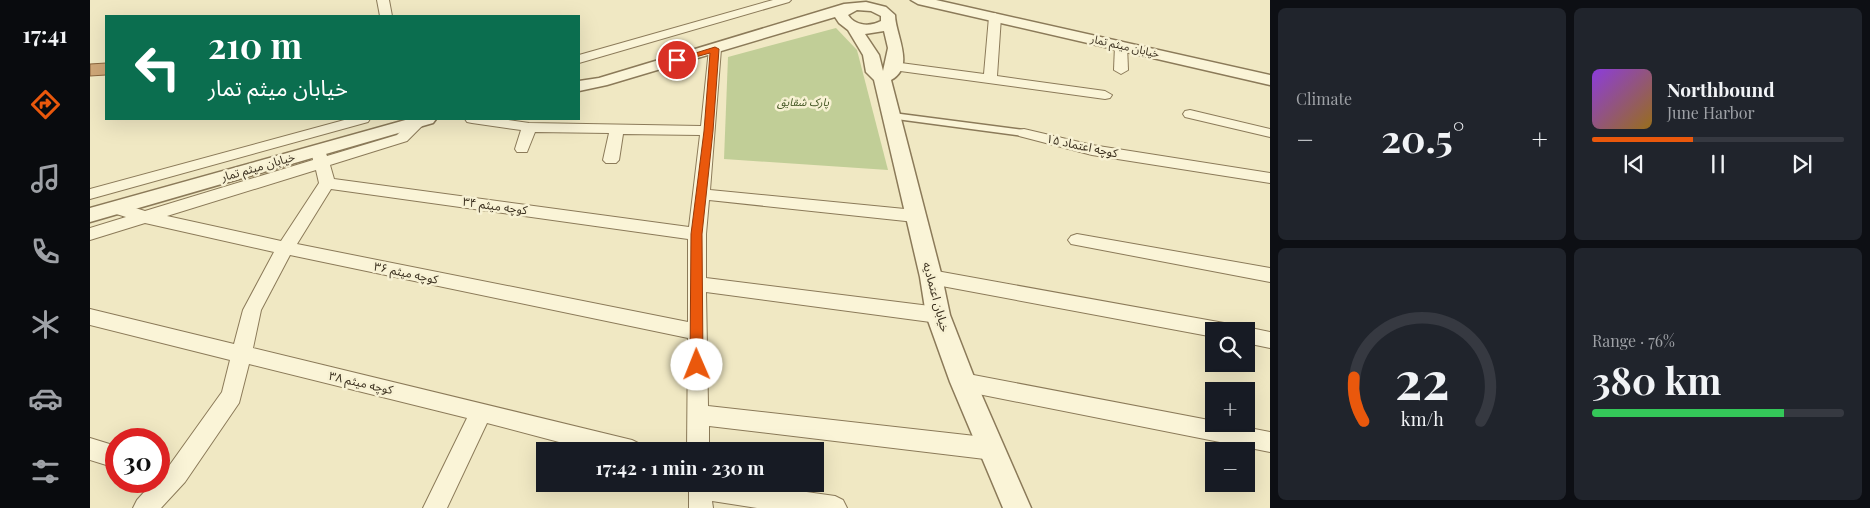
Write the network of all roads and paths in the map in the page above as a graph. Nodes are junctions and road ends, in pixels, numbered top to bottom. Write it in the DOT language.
graph roads {
  1 [pos="384,0"];
  2 [pos="785,0"];
  3 [pos="873,0"];
  4 [pos="911,8"];
  5 [pos="386,15"];
  6 [pos="848,17"];
  7 [pos="995,17"];
  8 [pos="888,19"];
  9 [pos="1121,45"];
  10 [pos="715,49"];
  11 [pos="580,59"];
  12 [pos="1121,70"];
  13 [pos="888,72"];
  14 [pos="990,80"];
  15 [pos="1270,80"];
  16 [pos="580,86"];
  17 [pos="1105,95"];
  18 [pos="1190,114"];
  19 [pos="893,116"];
  20 [pos="359,120"];
  21 [pos="423,120"];
  22 [pos="479,120"];
  23 [pos="529,127"];
  24 [pos="617,129"];
  25 [pos="708,131"];
  26 [pos="1024,133"];
  27 [pos="1270,133"];
  28 [pos="522,149"];
  29 [pos="320,156"];
  30 [pos="611,160"];
  31 [pos="1270,178"];
  32 [pos="327,183"];
  33 [pos="90,194"];
  34 [pos="700,194"];
  35 [pos="116,208"];
  36 [pos="90,215"];
  37 [pos="915,216"];
  38 [pos="146,217"];
  39 [pos="90,234"];
  40 [pos="696,234"];
  41 [pos="1077,240"];
  42 [pos="285,248"];
  43 [pos="1270,275"];
  44 [pos="931,277"];
  45 [pos="697,284"];
  46 [pos="938,315"];
  47 [pos="90,317"];
  48 [pos="1205,327"];
  49 [pos="696,332"];
  50 [pos="1255,338"];
  51 [pos="1270,340"];
  52 [pos="240,355"];
  53 [pos="963,382"];
  54 [pos="481,412"];
  55 [pos="698,415"];
  56 [pos="597,442"];
  57 [pos="698,442"];
  58 [pos="1270,442"];
  59 [pos="90,449"];
  60 [pos="993,449"];
  61 [pos="105,453"];
  62 [pos="170,470"];
  63 [pos="155,493"];
  64 [pos="700,493"];
  65 [pos="145,508"];
  66 [pos="435,508"];
  67 [pos="835,508"];
  68 [pos="1017,508"];
  1 -- 5 [label="street"];
  2 -- 11 [label="street"];
  3 -- 6 [label="street"];
  4 -- 7 [label="street, خیابان میثم تمار"];
  4 -- 8 [label="street, خیابان میثم تمار"];
  6 -- 8 [label="street, خیابان میثم تمار"];
  6 -- 8 [label="street"];
  6 -- 10 [label="street"];
  6 -- 13 [label="street, خیابان اعتمادیه"];
  7 -- 9 [label="street, خیابان میثم تمار"];
  7 -- 14 [label="street"];
  8 -- 13 [label="street, خیابان اعتمادیه"];
  9 -- 12 [label="street"];
  9 -- 15 [label="street, خیابان میثم تمار"];
  10 -- 16 [label="street"];
  10 -- 25 [label="street"];
  13 -- 14 [label="street"];
  13 -- 19 [label="street, خیابان اعتمادیه"];
  14 -- 17 [label="street"];
  18 -- 27 [label="street"];
  19 -- 26 [label="street, کوچه اعتماد ۱۵"];
  19 -- 37 [label="street, خیابان اعتمادیه"];
  20 -- 33 [label="street"];
  21 -- 29 [label="street, خیابان میثم تمار"];
  22 -- 23 [label="street"];
  23 -- 24 [label="street"];
  23 -- 28 [label="street"];
  24 -- 25 [label="street"];
  24 -- 30 [label="street"];
  25 -- 34 [label="street"];
  26 -- 31 [label="street, کوچه اعتماد ۱۵"];
  29 -- 32 [label="street"];
  29 -- 35 [label="street, خیابان میثم تمار"];
  29 -- 38 [label="street"];
  32 -- 40 [label="street, کوچه میثم ۳۴"];
  32 -- 42 [label="street"];
  34 -- 37 [label="street"];
  34 -- 40 [label="street"];
  35 -- 36 [label="street, خیابان میثم تمار"];
  35 -- 38 [label="street, کوچه میثم ۳۶"];
  37 -- 44 [label="street, خیابان اعتمادیه"];
  38 -- 39 [label="street"];
  38 -- 42 [label="street, کوچه میثم ۳۶"];
  40 -- 45 [label="street"];
  41 -- 43 [label="street"];
  42 -- 49 [label="street, کوچه میثم ۳۶"];
  42 -- 52 [label="street"];
  44 -- 46 [label="street, خیابان اعتمادیه"];
  44 -- 48 [label="street"];
  45 -- 46 [label="street"];
  45 -- 49 [label="street"];
  46 -- 53 [label="street, خیابان اعتمادیه"];
  47 -- 52 [label="street, کوچه میثم ۳۸"];
  49 -- 55 [label="street"];
  50 -- 51 [label="street"];
  52 -- 54 [label="street, کوچه میثم ۳۸"];
  52 -- 62 [label="street"];
  53 -- 58 [label="street"];
  53 -- 60 [label="street, خیابان اعتمادیه"];
  54 -- 56 [label="street, کوچه میثم ۳۸"];
  54 -- 66 [label="street"];
  55 -- 57 [label="street"];
  55 -- 60 [label="street"];
  59 -- 61 [label="street"];
  60 -- 68 [label="street, خیابان اعتمادیه"];
  63 -- 65 [label="street"];
  64 -- 67 [label="street"];
}
